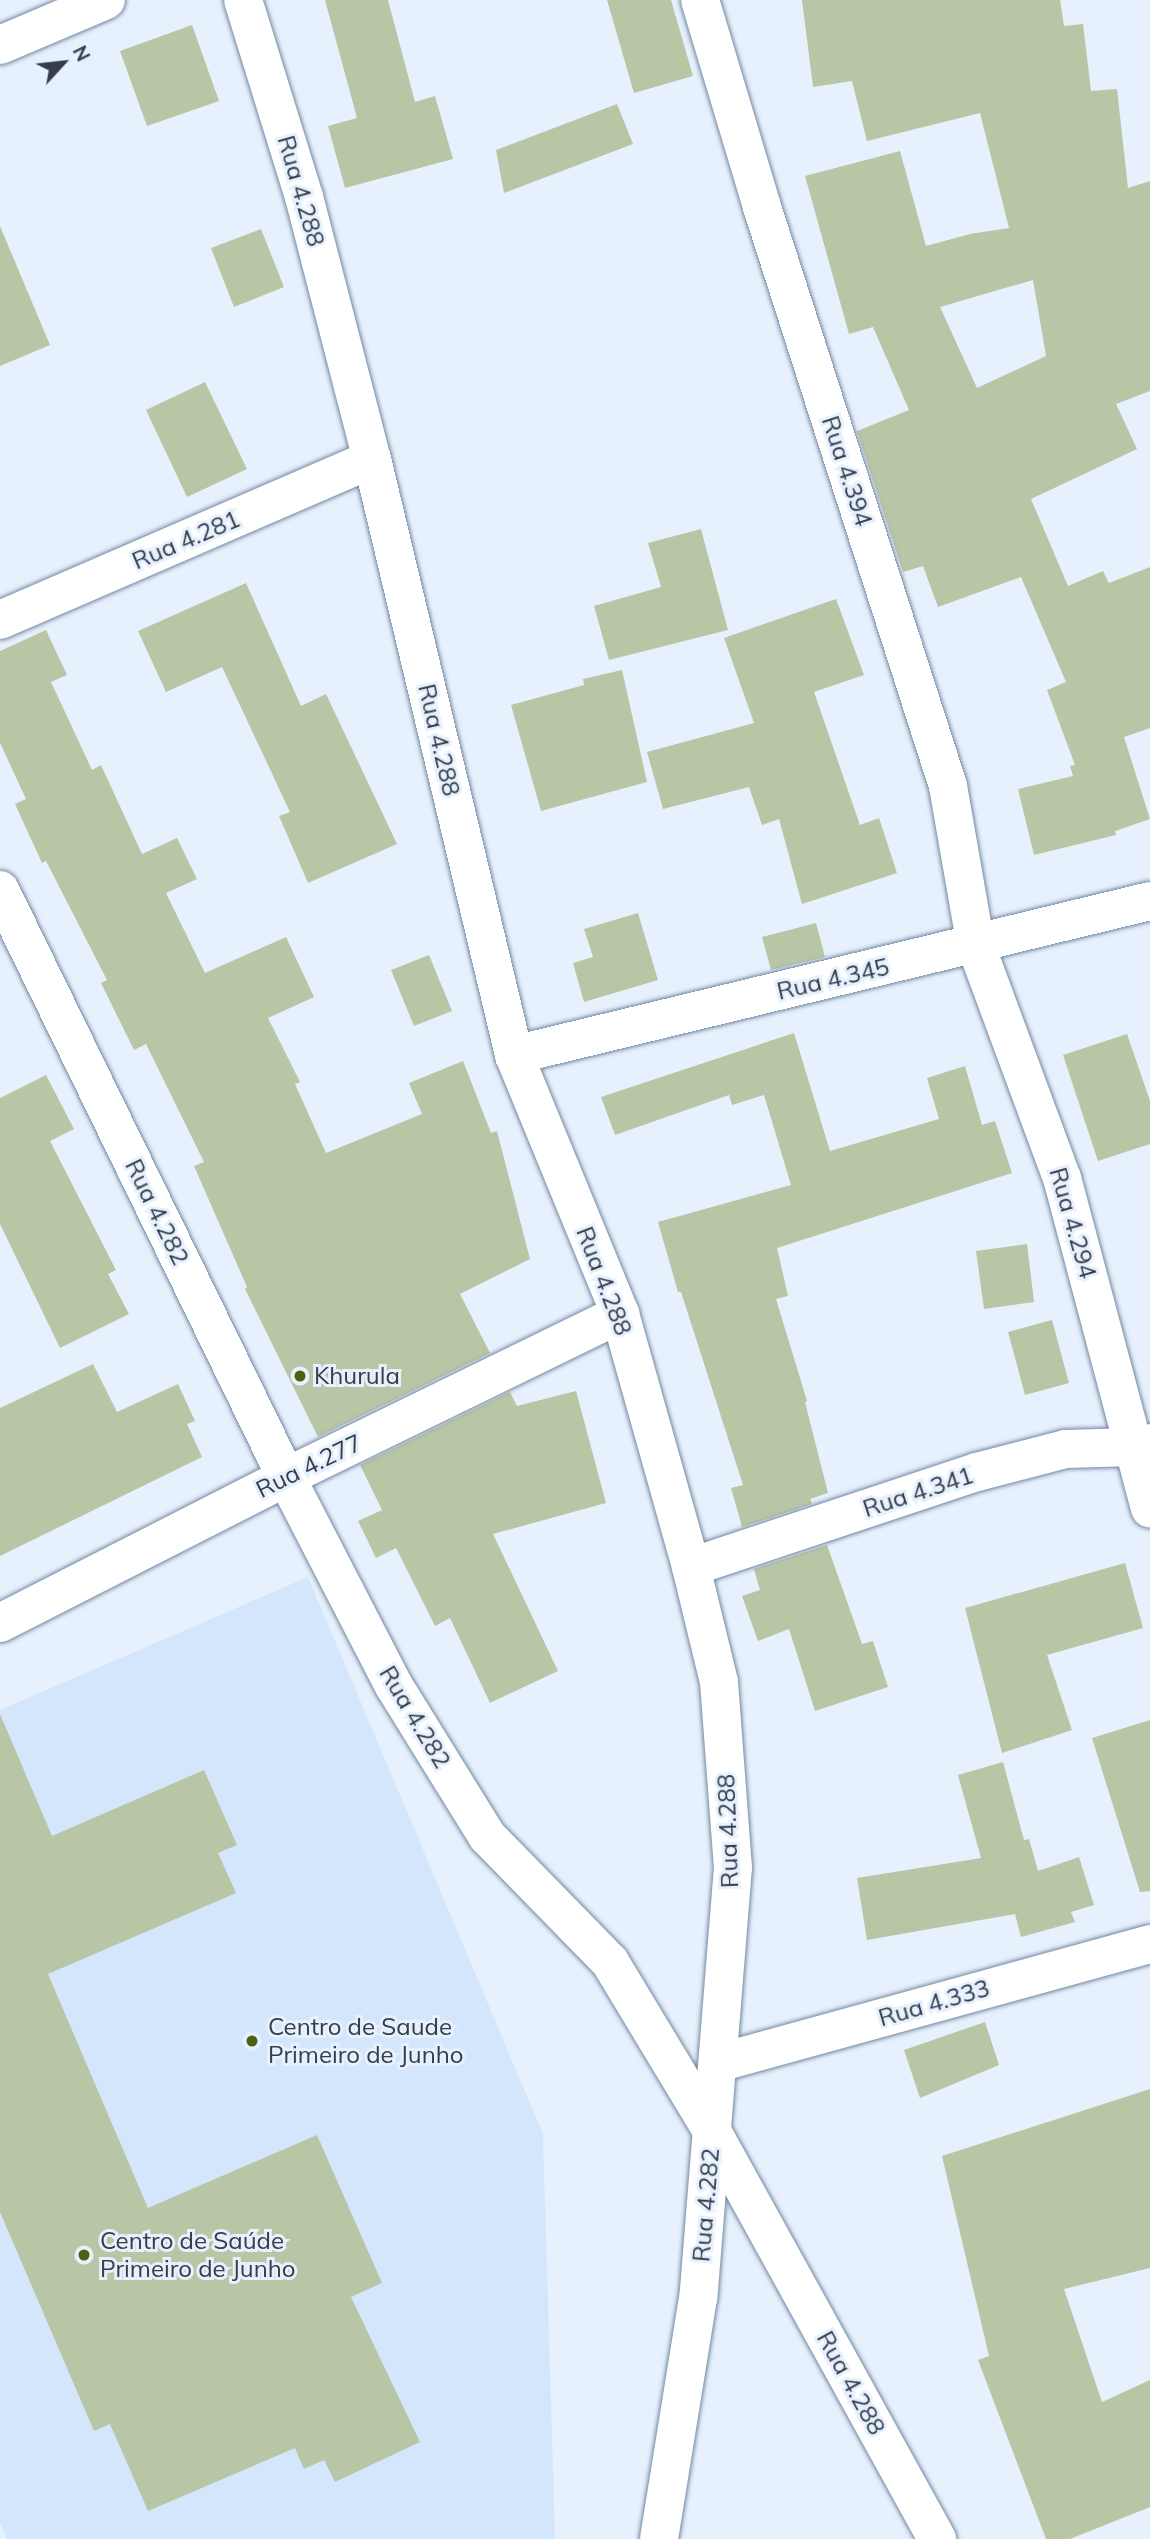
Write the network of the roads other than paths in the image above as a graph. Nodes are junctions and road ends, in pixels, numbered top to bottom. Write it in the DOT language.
graph roads {
  1 [pos="106,0"];
  2 [pos="243,0"];
  3 [pos="700,0"];
  4 [pos="0,45"];
  5 [pos="372,459"];
  6 [pos="0,620"];
  7 [pos="2,898"];
  8 [pos="1150,901"];
  9 [pos="976,946"];
  10 [pos="514,1055"];
  11 [pos="620,1314"];
  12 [pos="1142,1445"];
  13 [pos="286,1477"];
  14 [pos="1150,1508"];
  15 [pos="691,1567"];
  16 [pos="0,1623"];
  17 [pos="1150,1944"];
  18 [pos="718,2063"];
  19 [pos="713,2133"];
  20 [pos="659,2539"];
  21 [pos="937,2539"];
  1 -- 4 [label="street"];
  2 -- 5 [label="street, Rua 4.288"];
  3 -- 9 [label="street, Rua 4.394"];
  5 -- 6 [label="street, Rua 4.281"];
  5 -- 10 [label="street, Rua 4.288"];
  7 -- 13 [label="street, Rua 4.282"];
  8 -- 9 [label="street, Rua 4.345"];
  9 -- 10 [label="street, Rua 4.345"];
  9 -- 12 [label="street, Rua 4.294"];
  10 -- 11 [label="street, Rua 4.288"];
  11 -- 13 [label="street, Rua 4.277"];
  11 -- 15 [label="street, Rua 4.288"];
  12 -- 14 [label="street, Rua 4.294"];
  12 -- 15 [label="street, Rua 4.341"];
  13 -- 16 [label="street, Rua 4.277"];
  13 -- 19 [label="street, Rua 4.282"];
  15 -- 18 [label="street, Rua 4.288"];
  17 -- 18 [label="street, Rua 4.333"];
  18 -- 19 [label="street, Rua 4.288"];
  19 -- 20 [label="street, Rua 4.282"];
  19 -- 21 [label="street, Rua 4.288"];
}
